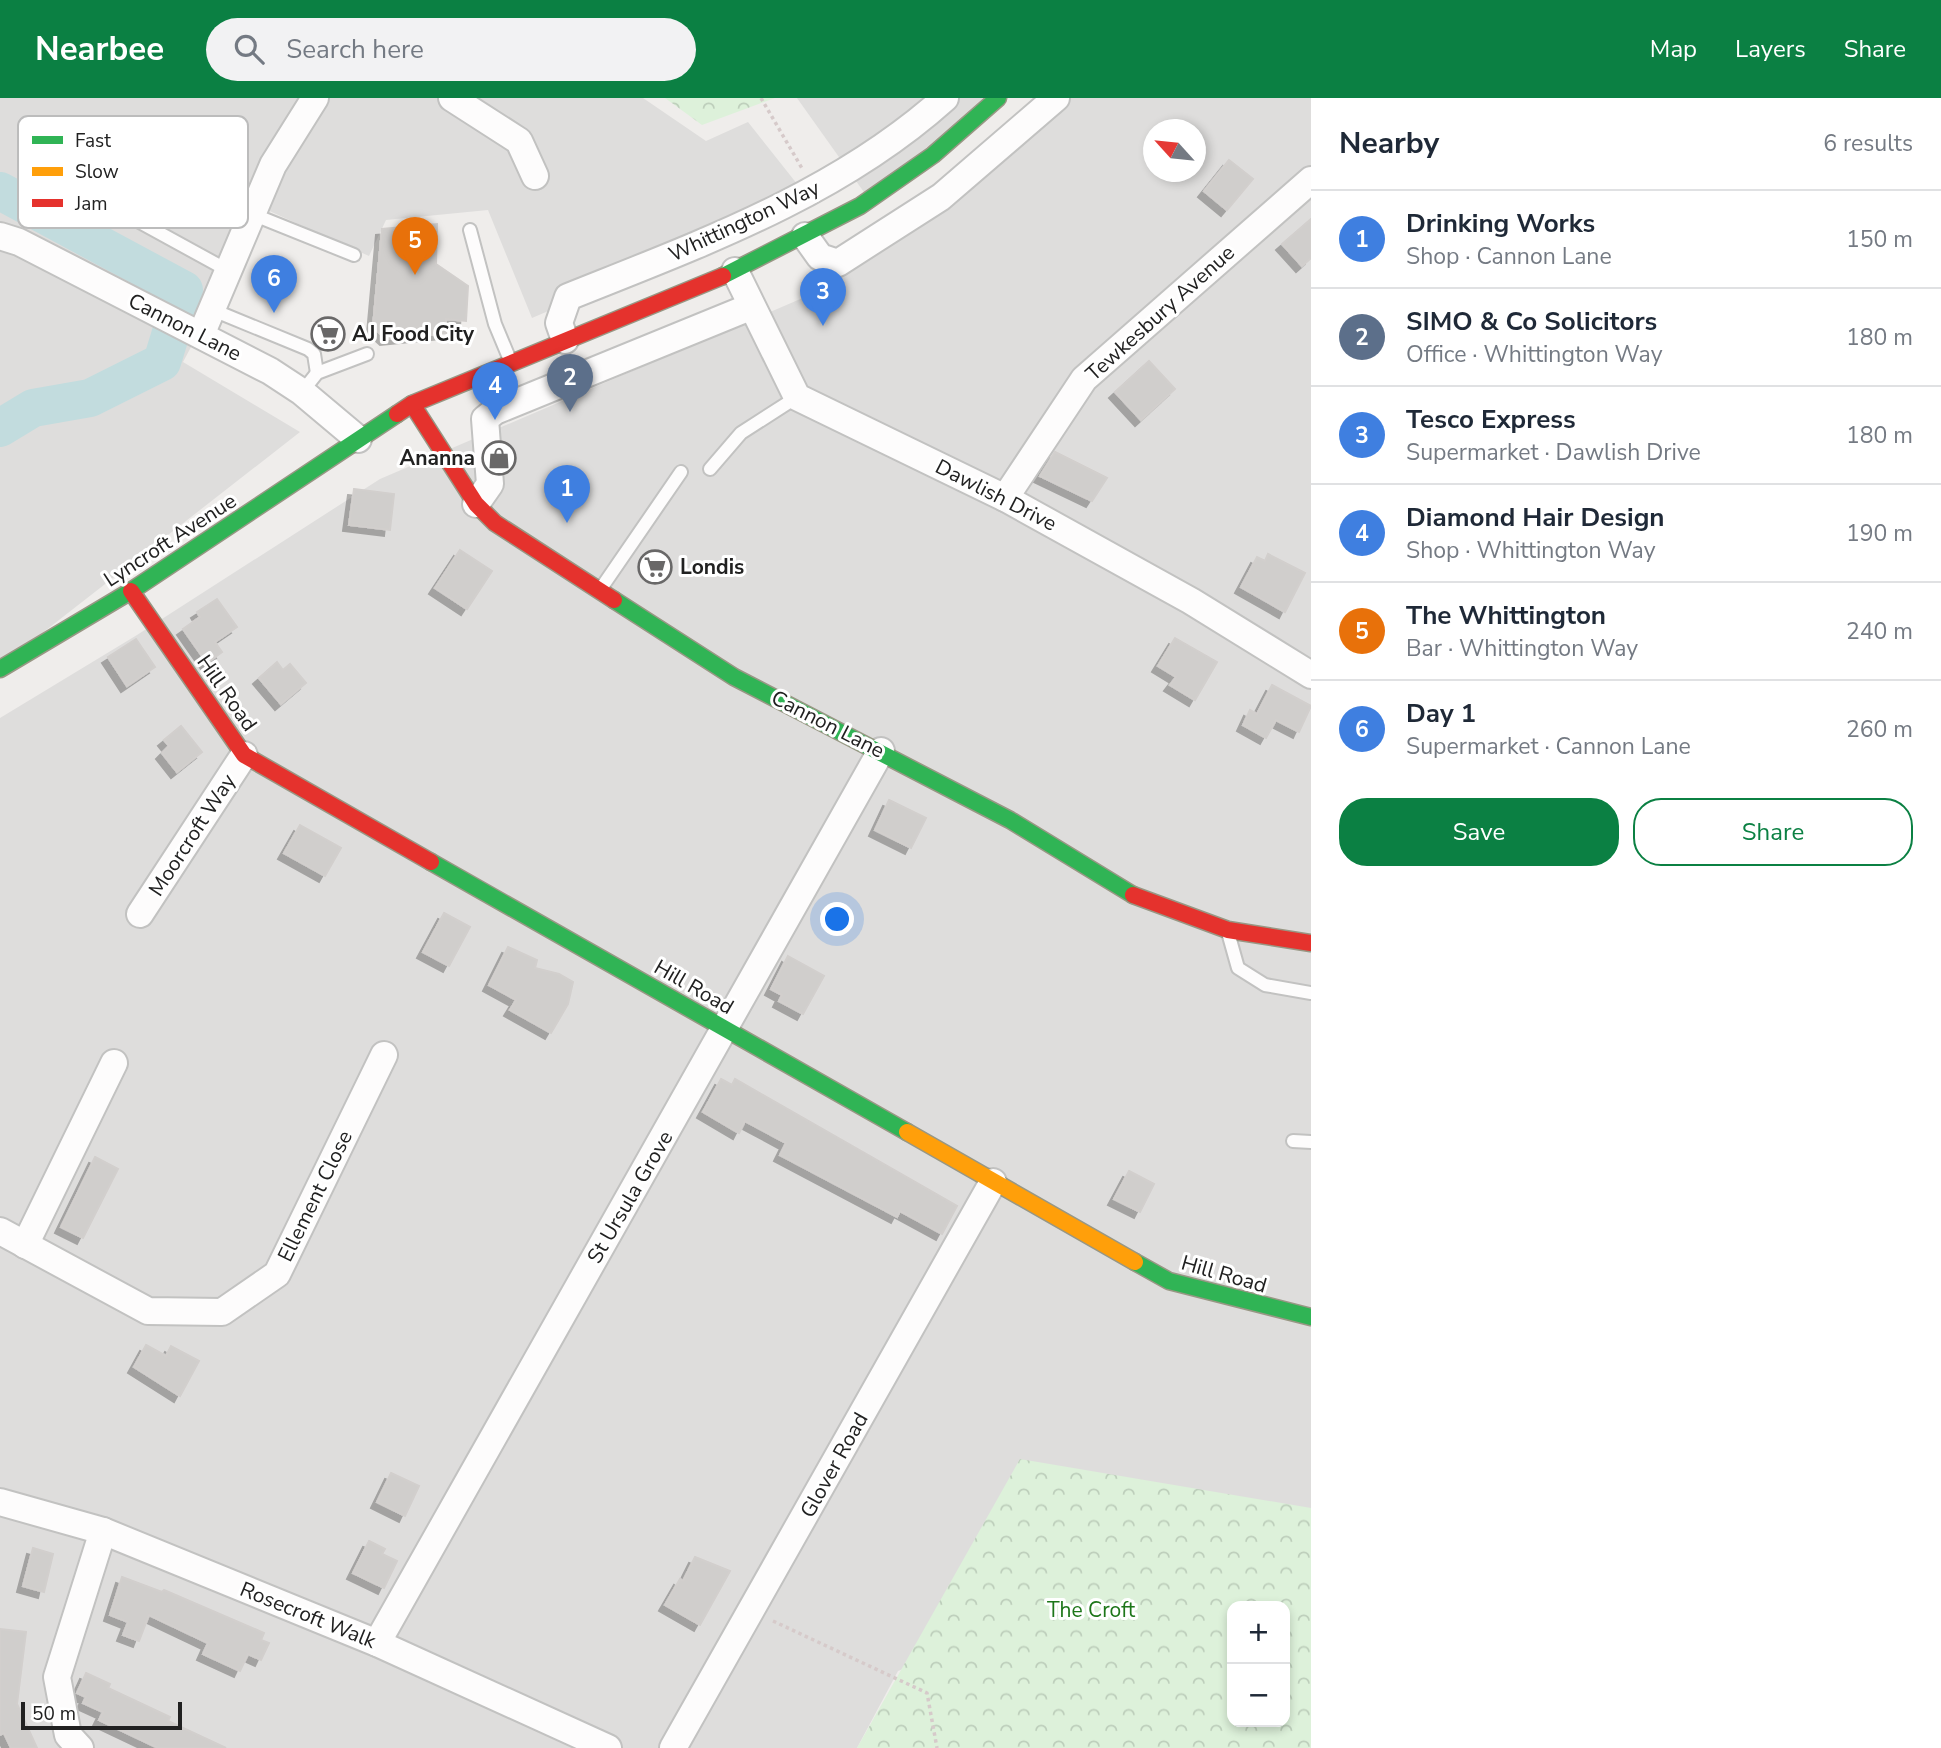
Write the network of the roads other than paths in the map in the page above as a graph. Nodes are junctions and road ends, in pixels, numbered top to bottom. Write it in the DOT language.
graph roads {
  1 [pos="315,98"];
  2 [pos="452,98"];
  3 [pos="945,98"];
  4 [pos="998,98"];
  5 [pos="1056,98"];
  6 [pos="535,176"];
  7 [pos="1311,180"];
  8 [pos="252,214"];
  9 [pos="248,224"];
  10 [pos="152,228"];
  11 [pos="246,228"];
  12 [pos="470,230"];
  13 [pos="0,236"];
  14 [pos="805,236"];
  15 [pos="354,255"];
  16 [pos="229,271"];
  17 [pos="734,271"];
  18 [pos="750,307"];
  19 [pos="212,310"];
  20 [pos="193,331"];
  21 [pos="565,340"];
  22 [pos="368,354"];
  23 [pos="512,363"];
  24 [pos="310,383"];
  25 [pos="797,397"];
  26 [pos="412,404"];
  27 [pos="358,439"];
  28 [pos="710,469"];
  29 [pos="681,472"];
  30 [pos="1006,498"];
  31 [pos="476,504"];
  32 [pos="131,591"];
  33 [pos="599,591"];
  34 [pos="0,669"];
  35 [pos="1311,675"];
  36 [pos="881,751"];
  37 [pos="244,755"];
  38 [pos="140,914"];
  39 [pos="1228,930"];
  40 [pos="1311,943"];
  41 [pos="1311,993"];
  42 [pos="725,1028"];
  43 [pos="384,1055"];
  44 [pos="114,1063"];
  45 [pos="1293,1141"];
  46 [pos="1311,1142"];
  47 [pos="993,1182"];
  48 [pos="0,1231"];
  49 [pos="25,1245"];
  50 [pos="1311,1317"];
  51 [pos="0,1502"];
  52 [pos="103,1531"];
  53 [pos="377,1643"];
  54 [pos="80,1748"];
  55 [pos="608,1748"];
  56 [pos="673,1748"];
  1 -- 8 [label="street"];
  2 -- 6 [label="street"];
  3 -- 21 [label="street, Whittington Way"];
  4 -- 14 [label="street, Whittington Way"];
  5 -- 14 [label="street, Whittington Way"];
  7 -- 30 [label="street, Tewkesbury Avenue"];
  8 -- 9 [label="street"];
  8 -- 15 [label="lane"];
  10 -- 16 [label="lane"];
  11 -- 16 [label="street"];
  12 -- 23 [label="lane"];
  13 -- 20 [label="street, Cannon Lane"];
  14 -- 17 [label="street, Whittington Way"];
  16 -- 19 [label="street"];
  17 -- 18 [label="street"];
  17 -- 21 [label="street, Whittington Way"];
  18 -- 25 [label="street"];
  18 -- 31 [label="street"];
  19 -- 20 [label="street"];
  19 -- 24 [label="lane"];
  20 -- 24 [label="street, Cannon Lane"];
  21 -- 23 [label="street, Whittington Way"];
  22 -- 24 [label="lane"];
  23 -- 26 [label="street, Whittington Way"];
  24 -- 27 [label="street, Cannon Lane"];
  25 -- 28 [label="lane"];
  25 -- 30 [label="street, Dawlish Drive"];
  26 -- 27 [label="street, Whittington Way"];
  26 -- 31 [label="street, Cannon Lane"];
  27 -- 32 [label="street, Lyncroft Avenue"];
  29 -- 33 [label="lane"];
  30 -- 35 [label="street, Dawlish Drive"];
  31 -- 33 [label="street, Cannon Lane"];
  32 -- 34 [label="street, Lyncroft Avenue"];
  32 -- 37 [label="street, Hill Road"];
  33 -- 36 [label="street, Cannon Lane"];
  36 -- 39 [label="street, Cannon Lane"];
  36 -- 42 [label="street, St Ursula Grove"];
  37 -- 38 [label="street, Moorcroft Way"];
  37 -- 42 [label="street, Hill Road"];
  39 -- 40 [label="street, Cannon Lane"];
  39 -- 41 [label="lane"];
  42 -- 47 [label="street, Hill Road"];
  42 -- 53 [label="street, St Ursula Grove"];
  43 -- 49 [label="street, Ellement Close"];
  44 -- 49 [label="street"];
  45 -- 46 [label="lane"];
  47 -- 50 [label="street, Hill Road"];
  47 -- 56 [label="street, Glover Road"];
  48 -- 49 [label="street, Ellement Close"];
  51 -- 52 [label="street, Rosecroft Walk"];
  52 -- 53 [label="street, Rosecroft Walk"];
  52 -- 54 [label="street"];
  53 -- 55 [label="street, Rosecroft Walk"];
}
